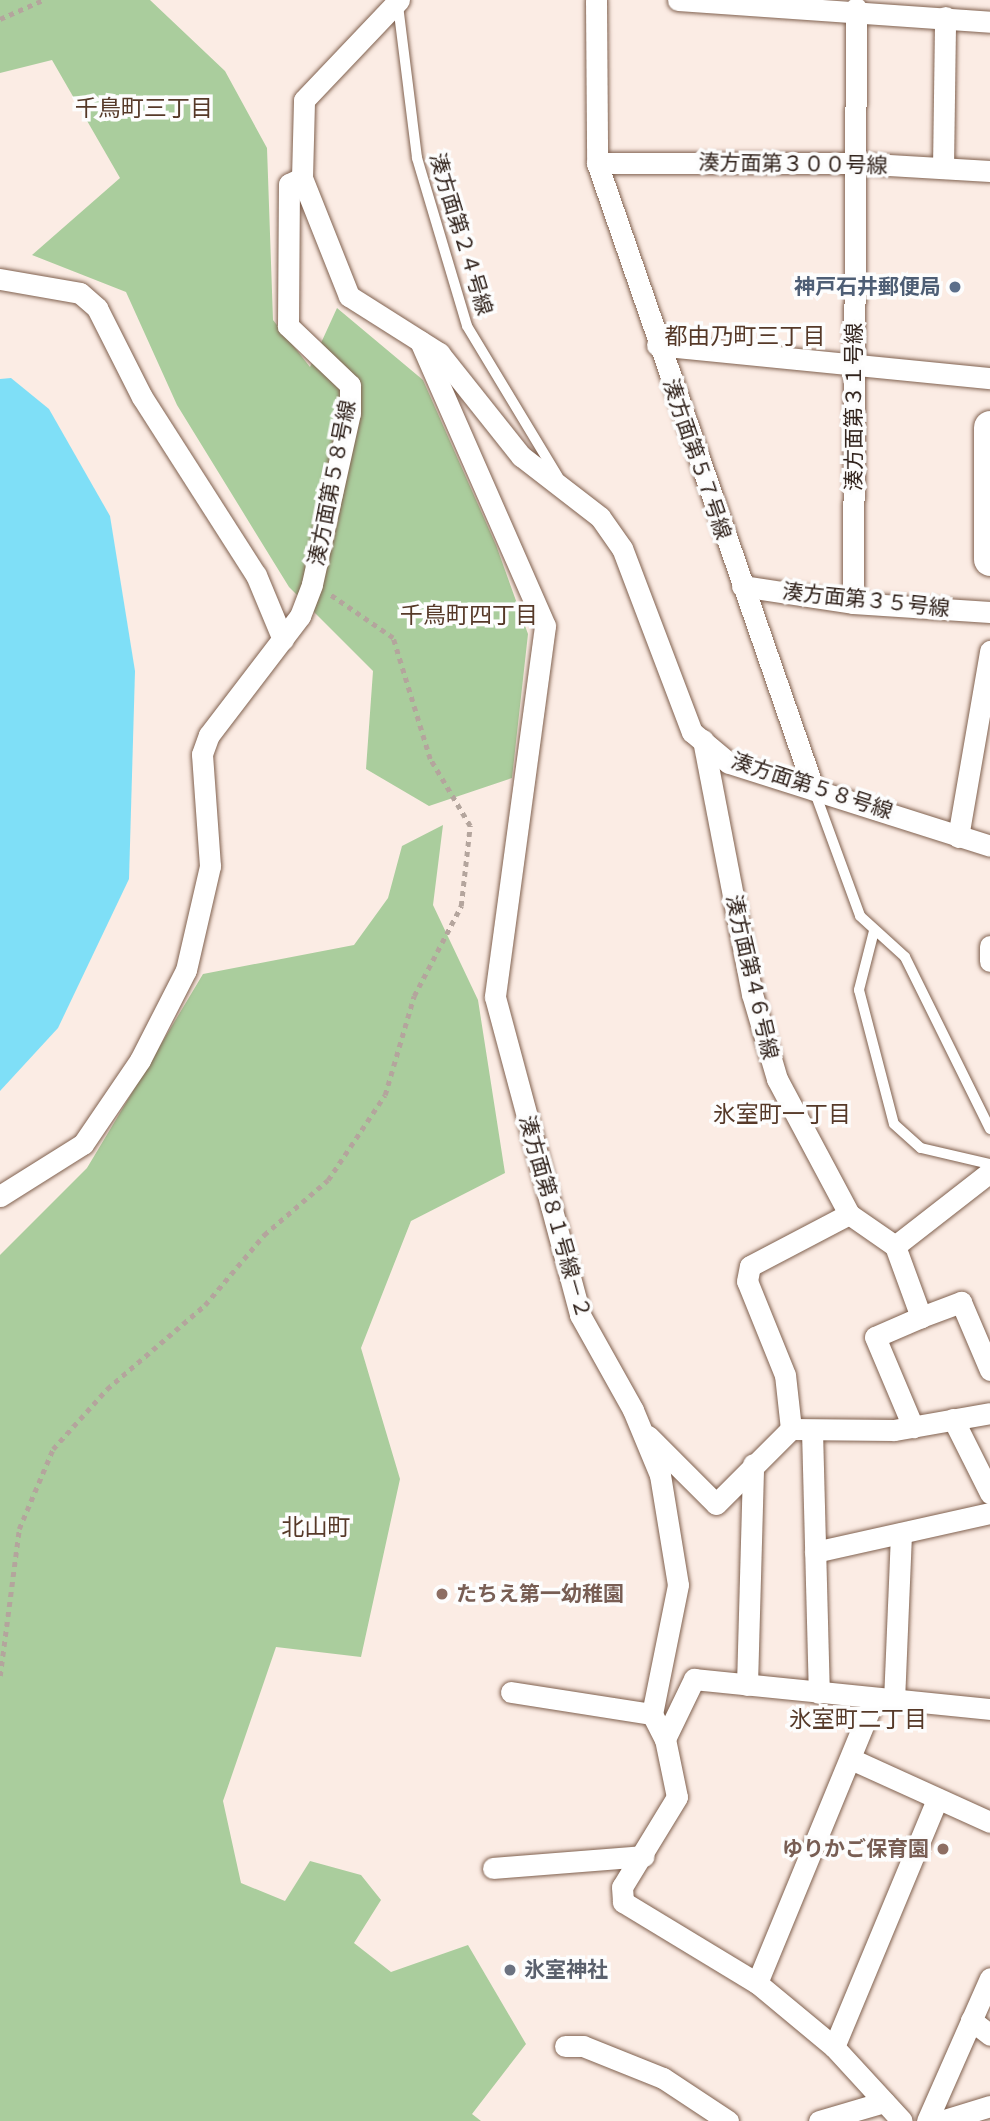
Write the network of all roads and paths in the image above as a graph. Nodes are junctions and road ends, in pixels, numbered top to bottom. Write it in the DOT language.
graph roads {
  1 [pos="43,0"];
  2 [pos="399,0"];
  3 [pos="596,0"];
  4 [pos="688,0"];
  5 [pos="856,4"];
  6 [pos="945,18"];
  7 [pos="0,19"];
  8 [pos="990,22"];
  9 [pos="597,163"];
  10 [pos="855,163"];
  11 [pos="943,168"];
  12 [pos="990,171"];
  13 [pos="302,178"];
  14 [pos="0,279"];
  15 [pos="420,341"];
  16 [pos="657,345"];
  17 [pos="855,363"];
  18 [pos="990,379"];
  19 [pos="990,427"];
  20 [pos="568,494"];
  21 [pos="990,559"];
  22 [pos="312,584"];
  23 [pos="742,586"];
  24 [pos="853,603"];
  25 [pos="990,612"];
  26 [pos="283,640"];
  27 [pos="990,651"];
  28 [pos="703,740"];
  29 [pos="814,790"];
  30 [pos="958,838"];
  31 [pos="990,846"];
  32 [pos="874,931"];
  33 [pos="990,946"];
  34 [pos="990,961"];
  35 [pos="990,1129"];
  36 [pos="990,1164"];
  37 [pos="990,1172"];
  38 [pos="0,1196"];
  39 [pos="849,1214"];
  40 [pos="895,1246"];
  41 [pos="920,1317"];
  42 [pos="990,1370"];
  43 [pos="990,1413"];
  44 [pos="953,1419"];
  45 [pos="914,1427"];
  46 [pos="791,1429"];
  47 [pos="641,1430"];
  48 [pos="812,1430"];
  49 [pos="753,1464"];
  50 [pos="990,1493"];
  51 [pos="990,1513"];
  52 [pos="901,1533"];
  53 [pos="816,1552"];
  54 [pos="0,1676"];
  55 [pos="747,1685"];
  56 [pos="511,1692"];
  57 [pos="819,1693"];
  58 [pos="884,1700"];
  59 [pos="990,1709"];
  60 [pos="652,1714"];
  61 [pos="665,1739"];
  62 [pos="851,1759"];
  63 [pos="937,1799"];
  64 [pos="990,1822"];
  65 [pos="644,1856"];
  66 [pos="493,1868"];
  67 [pos="990,1978"];
  68 [pos="757,1983"];
  69 [pos="971,2020"];
  70 [pos="990,2035"];
  71 [pos="565,2046"];
  72 [pos="834,2048"];
  73 [pos="884,2102"];
  74 [pos="990,2106"];
  75 [pos="728,2121"];
  76 [pos="819,2121"];
  77 [pos="902,2121"];
  78 [pos="927,2121"];
  79 [pos="941,2121"];
  1 -- 7 [label="path"];
  2 -- 13 [label="street"];
  2 -- 20 [label="lane, 湊方面第２４号線"];
  3 -- 9 [label="street, 湊方面第５７号線"];
  4 -- 5 [label="street"];
  5 -- 6 [label="street"];
  5 -- 10 [label="street, 湊方面第３１号線"];
  6 -- 8 [label="street"];
  6 -- 11 [label="street"];
  9 -- 10 [label="street, 湊方面第３００号線"];
  9 -- 16 [label="street, 湊方面第５７号線"];
  10 -- 11 [label="street, 湊方面第３００号線"];
  10 -- 17 [label="street, 湊方面第３１号線"];
  11 -- 12 [label="street, 湊方面第３００号線"];
  13 -- 15 [label="street, 湊方面第５８号線"];
  13 -- 22 [label="street, 湊方面第５８号線"];
  14 -- 26 [label="street"];
  15 -- 20 [label="street, 湊方面第５８号線"];
  15 -- 47 [label="street, 湊方面第８１号線－２"];
  16 -- 17 [label="street"];
  16 -- 23 [label="street, 湊方面第５７号線"];
  17 -- 18 [label="street"];
  17 -- 24 [label="street, 湊方面第３１号線"];
  19 -- 21 [label="main road"];
  20 -- 28 [label="street, 湊方面第５８号線"];
  22 -- 26 [label="street, 湊方面第５８号線"];
  22 -- 54 [label="path"];
  23 -- 24 [label="street, 湊方面第３５号線"];
  23 -- 29 [label="street, 湊方面第５７号線"];
  24 -- 25 [label="street, 湊方面第３５号線"];
  26 -- 38 [label="street, 湊方面第５８号線"];
  27 -- 30 [label="street"];
  28 -- 29 [label="street, 湊方面第５８号線"];
  28 -- 39 [label="street, 湊方面第４６号線"];
  29 -- 30 [label="street, 湊方面第５８号線"];
  29 -- 32 [label="lane"];
  30 -- 31 [label="street, 湊方面第５８号線"];
  32 -- 35 [label="lane"];
  32 -- 36 [label="lane"];
  33 -- 34 [label="street"];
  37 -- 40 [label="street"];
  39 -- 40 [label="street, 湊方面第４６号線"];
  39 -- 46 [label="street"];
  40 -- 41 [label="street"];
  41 -- 42 [label="street"];
  41 -- 45 [label="street"];
  43 -- 44 [label="street"];
  44 -- 45 [label="street"];
  44 -- 50 [label="street"];
  45 -- 48 [label="street"];
  46 -- 48 [label="street"];
  46 -- 49 [label="street"];
  47 -- 49 [label="street"];
  47 -- 60 [label="street, 湊方面第８１号線－２"];
  48 -- 53 [label="street"];
  49 -- 55 [label="street"];
  51 -- 52 [label="street"];
  52 -- 53 [label="street"];
  52 -- 58 [label="street"];
  53 -- 57 [label="street"];
  55 -- 57 [label="street"];
  55 -- 61 [label="street"];
  56 -- 60 [label="street"];
  57 -- 58 [label="street"];
  58 -- 59 [label="street"];
  58 -- 62 [label="street"];
  60 -- 61 [label="street"];
  61 -- 65 [label="street"];
  62 -- 63 [label="street"];
  62 -- 68 [label="street"];
  63 -- 64 [label="street"];
  63 -- 72 [label="street"];
  65 -- 66 [label="street"];
  65 -- 68 [label="street"];
  67 -- 69 [label="street"];
  68 -- 72 [label="street"];
  69 -- 70 [label="street"];
  69 -- 78 [label="street"];
  71 -- 75 [label="street"];
  72 -- 73 [label="street"];
  73 -- 76 [label="street"];
  73 -- 77 [label="street"];
  74 -- 79 [label="street"];
}
